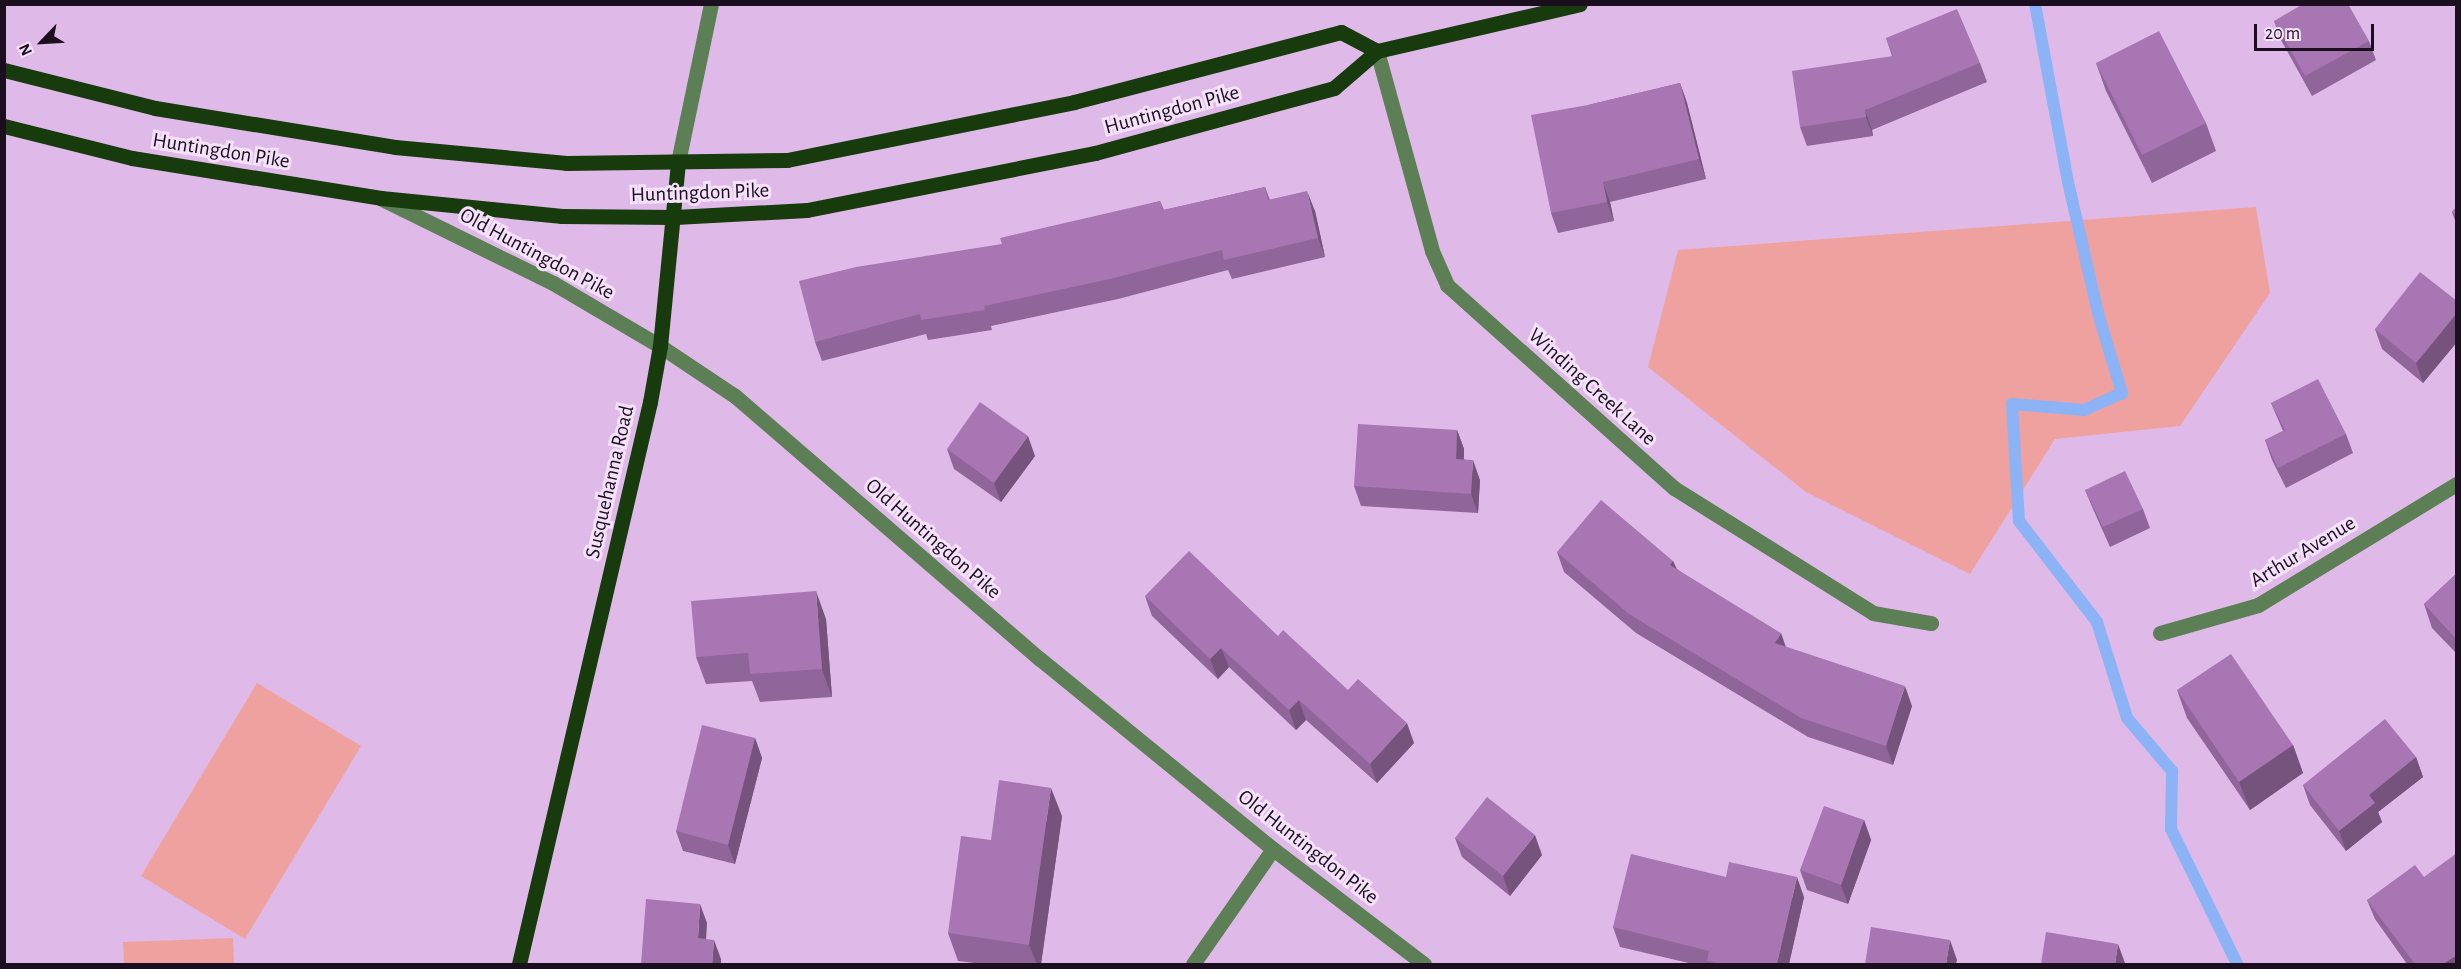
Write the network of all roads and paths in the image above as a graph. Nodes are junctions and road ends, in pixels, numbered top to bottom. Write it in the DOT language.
graph roads {
  1 [pos="711,4"];
  2 [pos="1580,4"];
  3 [pos="1377,51"];
  4 [pos="4,70"];
  5 [pos="4,126"];
  6 [pos="678,162"];
  7 [pos="381,198"];
  8 [pos="675,217"];
  9 [pos="660,346"];
  10 [pos="2457,484"];
  11 [pos="1930,623"];
  12 [pos="2160,633"];
  13 [pos="1273,849"];
  14 [pos="519,964"];
  15 [pos="1193,964"];
  16 [pos="1424,964"];
  1 -- 6 [label="street, Susquehanna Road"];
  2 -- 3 [label="main road, Huntingdon Pike"];
  3 -- 6 [label="main road, Huntingdon Pike"];
  3 -- 8 [label="main road, Huntingdon Pike"];
  3 -- 11 [label="street, Winding Creek Lane"];
  4 -- 6 [label="main road, Huntingdon Pike"];
  5 -- 7 [label="main road, Huntingdon Pike"];
  6 -- 8 [label="main road, Susquehanna Road"];
  7 -- 8 [label="main road, Huntingdon Pike"];
  7 -- 9 [label="street, Old Huntingdon Pike"];
  8 -- 9 [label="main road, Susquehanna Road"];
  9 -- 13 [label="street, Old Huntingdon Pike"];
  9 -- 14 [label="main road, Susquehanna Road"];
  10 -- 12 [label="street, Arthur Avenue"];
  13 -- 15 [label="street"];
  13 -- 16 [label="street, Old Huntingdon Pike"];
}
